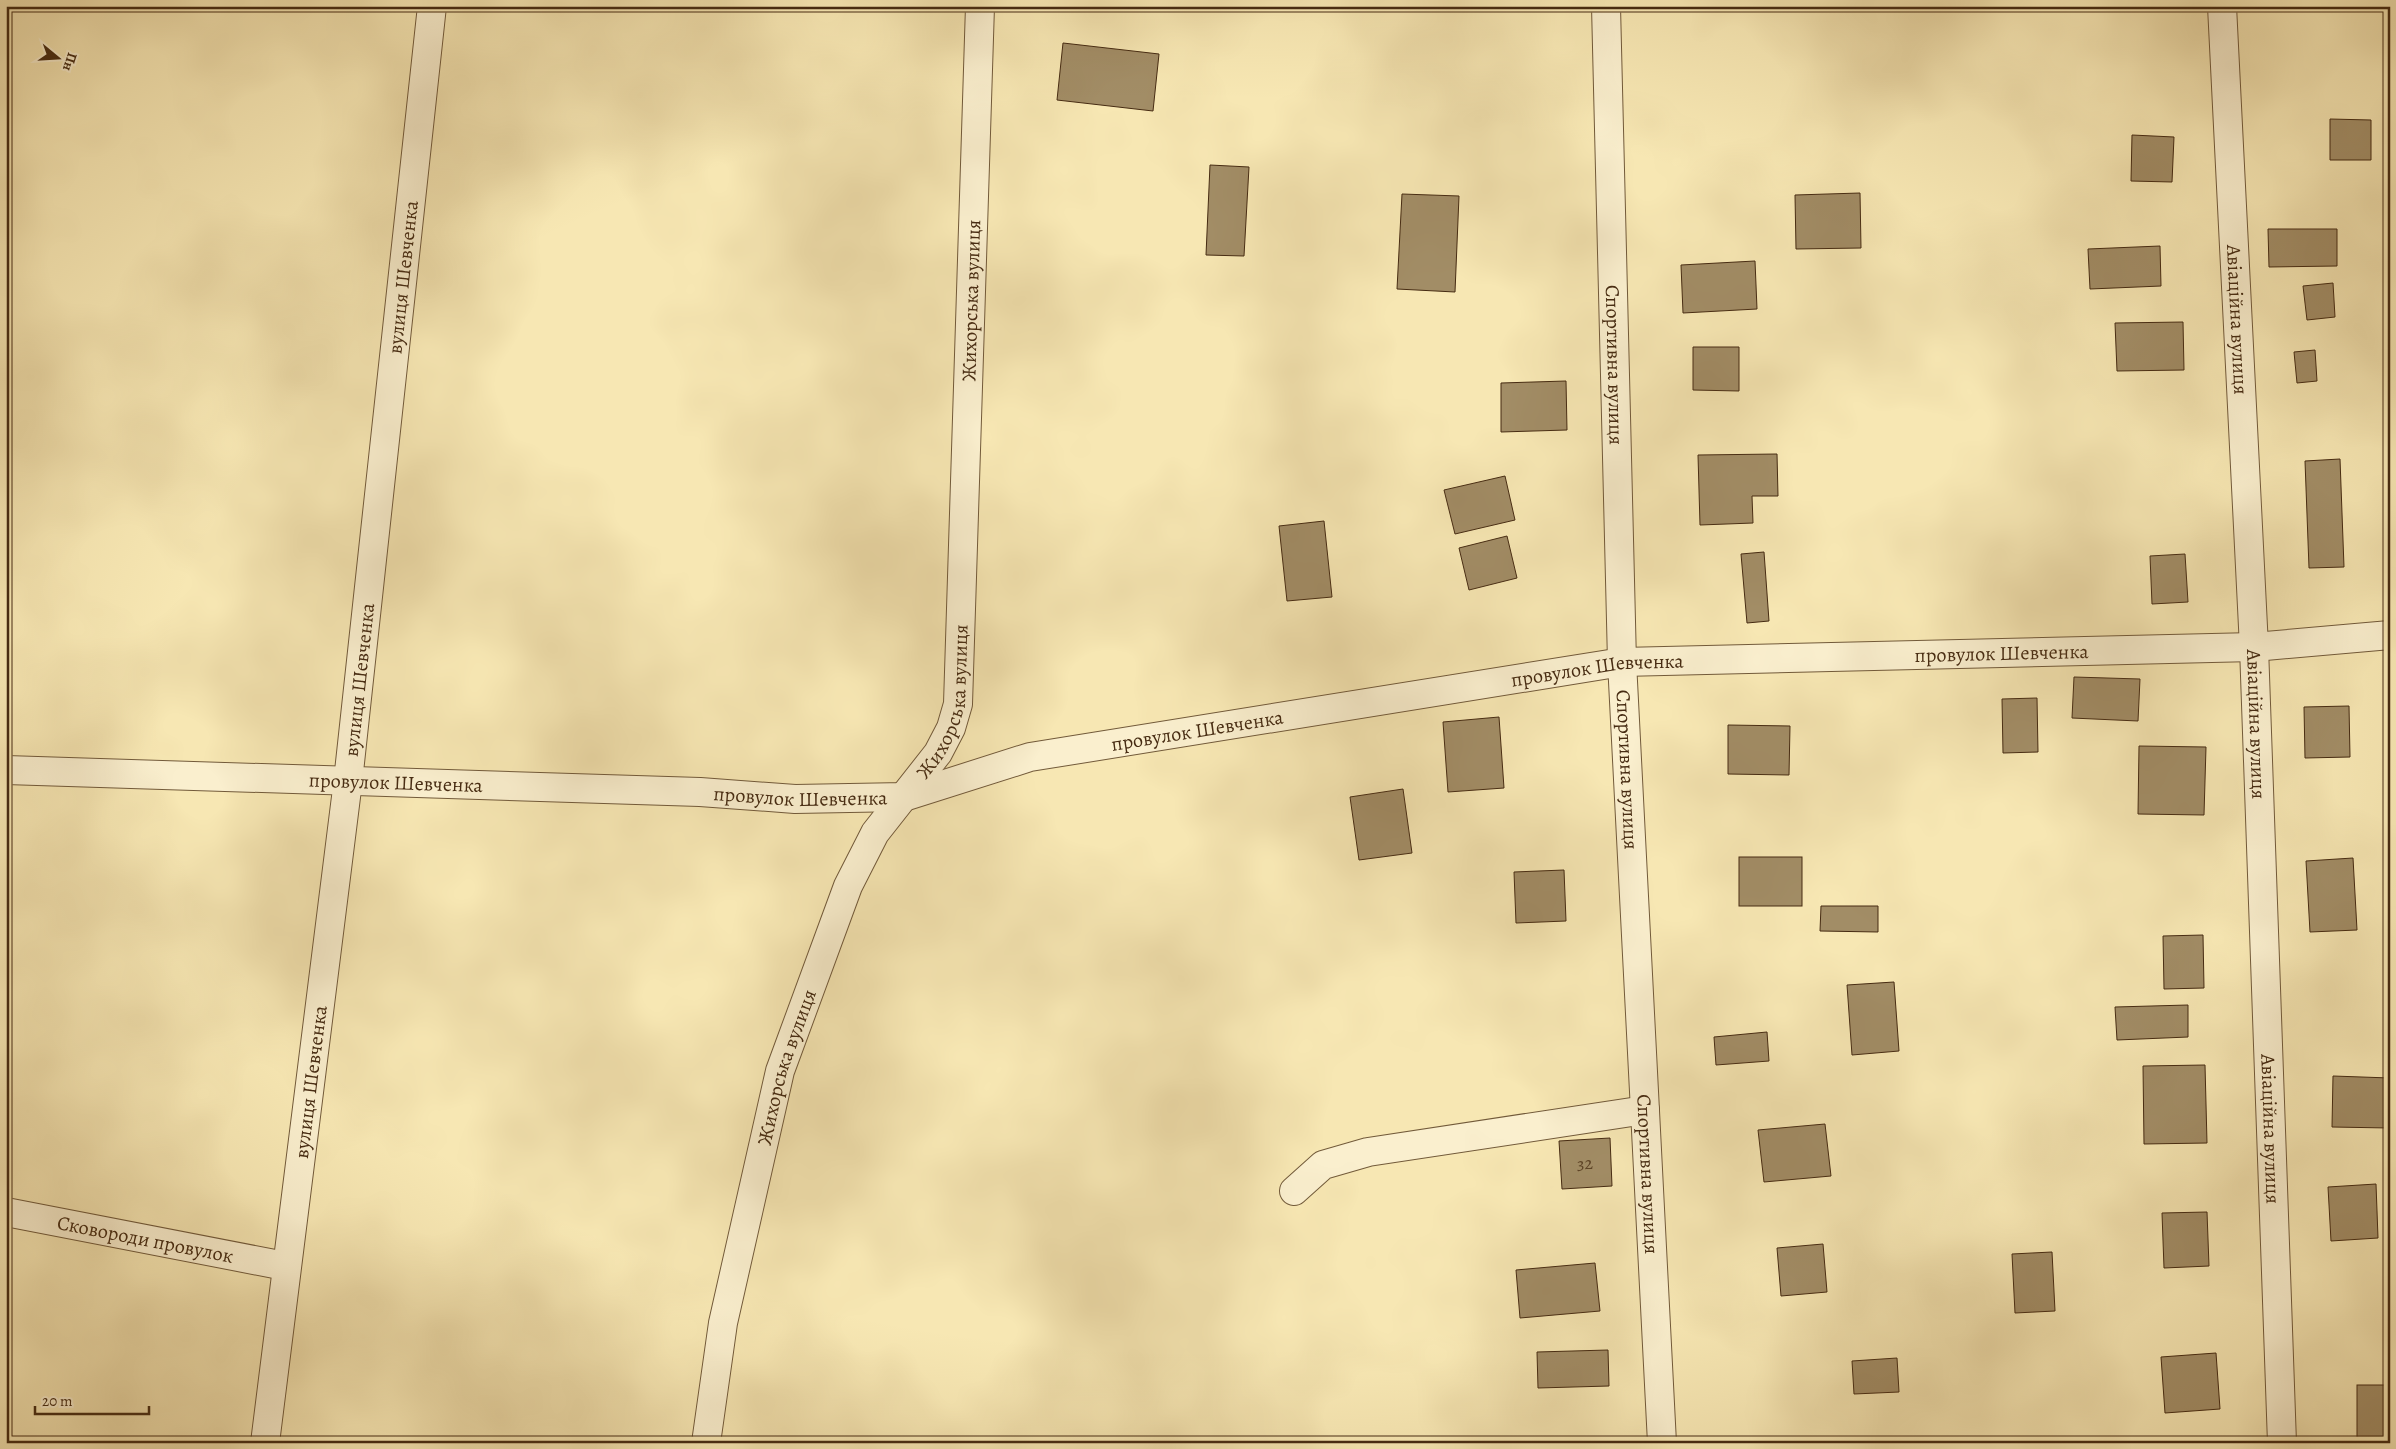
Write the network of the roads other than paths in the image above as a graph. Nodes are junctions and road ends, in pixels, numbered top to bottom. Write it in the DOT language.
graph roads {
  1 [pos="432,6"];
  2 [pos="980,6"];
  3 [pos="1606,6"];
  4 [pos="2222,6"];
  5 [pos="2390,635"];
  6 [pos="2254,647"];
  7 [pos="1622,662"];
  8 [pos="6,770"];
  9 [pos="348,781"];
  10 [pos="904,797"];
  11 [pos="1645,1110"];
  12 [pos="1294,1191"];
  13 [pos="6,1212"];
  14 [pos="285,1266"];
  15 [pos="264,1443"];
  16 [pos="706,1443"];
  17 [pos="1662,1443"];
  18 [pos="2282,1443"];
  1 -- 9 [label="street, вулиця Шевченка"];
  2 -- 10 [label="street, Жихорська вулиця"];
  3 -- 7 [label="street, Спортивна вулиця"];
  4 -- 6 [label="street, Авіаційна вулиця"];
  5 -- 6 [label="street, провулок Шевченка"];
  6 -- 7 [label="street, провулок Шевченка"];
  6 -- 18 [label="street, Авіаційна вулиця"];
  7 -- 10 [label="street, провулок Шевченка"];
  7 -- 11 [label="street, Спортивна вулиця"];
  8 -- 9 [label="street, провулок Шевченка"];
  9 -- 10 [label="street, провулок Шевченка"];
  9 -- 14 [label="street, вулиця Шевченка"];
  10 -- 16 [label="street, Жихорська вулиця"];
  11 -- 12 [label="street"];
  11 -- 17 [label="street, Спортивна вулиця"];
  13 -- 14 [label="street, Сковороди провулок"];
  14 -- 15 [label="street, вулиця Шевченка"];
}
